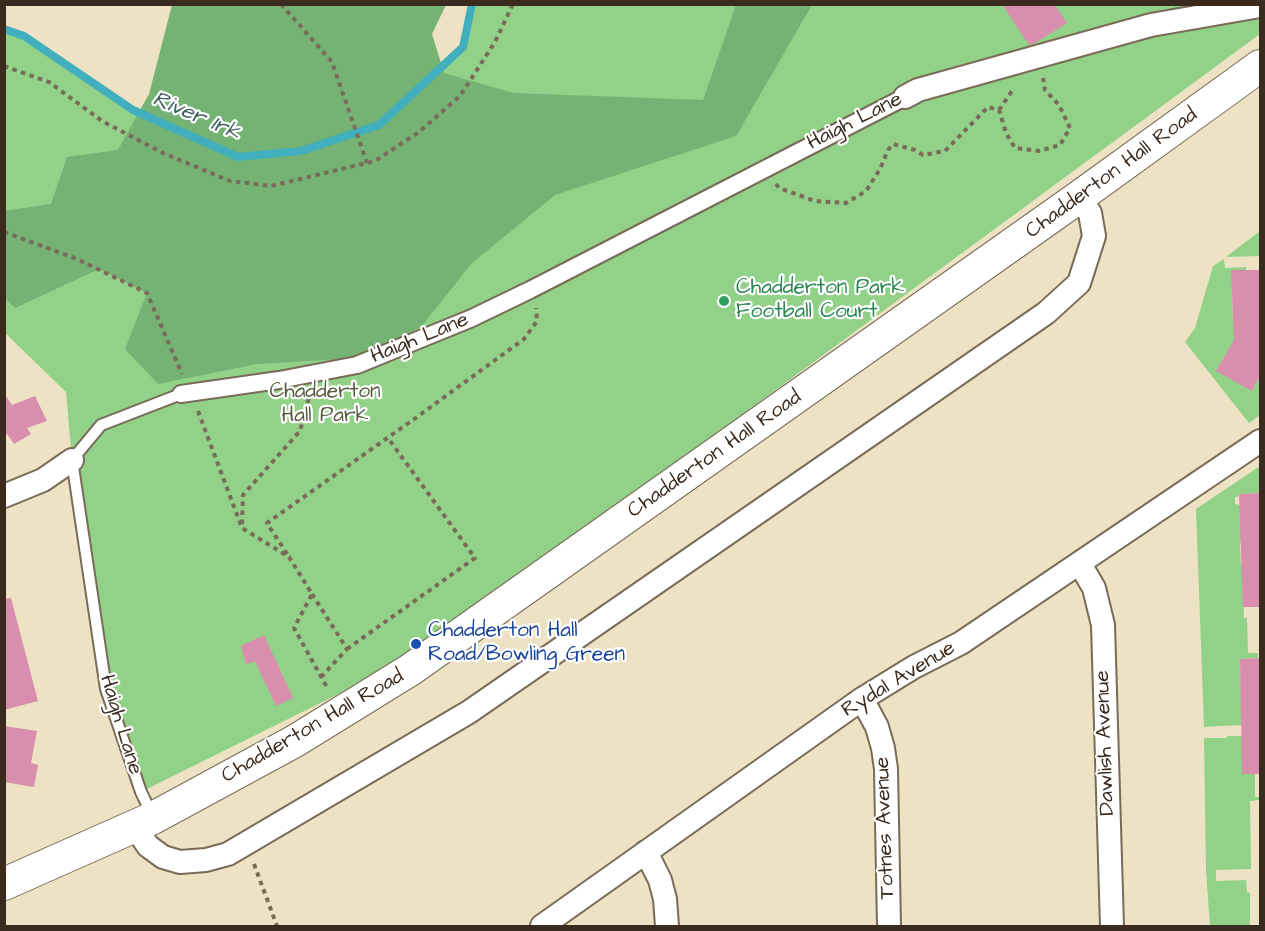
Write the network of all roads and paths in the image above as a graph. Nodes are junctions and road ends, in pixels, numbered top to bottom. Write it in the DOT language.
graph roads {
  1 [pos="281,4"];
  2 [pos="513,4"];
  3 [pos="1260,6"];
  4 [pos="4,66"];
  5 [pos="1260,66"];
  6 [pos="1042,76"];
  7 [pos="1020,81"];
  8 [pos="905,97"];
  9 [pos="999,110"];
  10 [pos="367,163"];
  11 [pos="765,169"];
  12 [pos="1079,198"];
  13 [pos="4,232"];
  14 [pos="535,287"];
  15 [pos="316,373"];
  16 [pos="185,393"];
  17 [pos="388,437"];
  18 [pos="1260,441"];
  19 [pos="72,460"];
  20 [pos="4,496"];
  21 [pos="242,528"];
  22 [pos="289,557"];
  23 [pos="1080,564"];
  24 [pos="312,594"];
  25 [pos="347,649"];
  26 [pos="321,677"];
  27 [pos="862,699"];
  28 [pos="342,713"];
  29 [pos="144,822"];
  30 [pos="247,843"];
  31 [pos="646,852"];
  32 [pos="4,884"];
  33 [pos="277,927"];
  34 [pos="542,927"];
  35 [pos="667,927"];
  36 [pos="889,927"];
  37 [pos="1112,927"];
  1 -- 10 [label="path"];
  2 -- 10 [label="path"];
  3 -- 8 [label="street, Haigh Lane"];
  4 -- 10 [label="path"];
  5 -- 12 [label="main road, Chadderton Hall Road"];
  6 -- 9 [label="path"];
  7 -- 9 [label="path"];
  8 -- 11 [label="street, Haigh Lane"];
  9 -- 11 [label="path"];
  11 -- 14 [label="street, Haigh Lane"];
  12 -- 28 [label="main road, Chadderton Hall Road"];
  12 -- 30 [label="street"];
  13 -- 16 [label="path"];
  14 -- 15 [label="street, Haigh Lane"];
  14 -- 17 [label="path"];
  15 -- 16 [label="street, Haigh Lane"];
  15 -- 21 [label="path"];
  16 -- 19 [label="lane, Haigh Lane"];
  16 -- 21 [label="path"];
  17 -- 22 [label="path"];
  17 -- 25 [label="path"];
  18 -- 23 [label="street, Rydal Avenue"];
  19 -- 20 [label="street"];
  19 -- 29 [label="lane, Haigh Lane"];
  21 -- 22 [label="path"];
  22 -- 24 [label="path"];
  23 -- 27 [label="street, Rydal Avenue"];
  23 -- 37 [label="street, Dawlish Avenue"];
  24 -- 25 [label="path"];
  24 -- 26 [label="path"];
  25 -- 26 [label="path"];
  26 -- 28 [label="path"];
  27 -- 31 [label="street, Rydal Avenue"];
  27 -- 36 [label="street, Totnes Avenue"];
  28 -- 29 [label="main road, Chadderton Hall Road"];
  29 -- 30 [label="street"];
  29 -- 32 [label="main road"];
  30 -- 33 [label="path"];
  31 -- 34 [label="street, Rydal Avenue"];
  31 -- 35 [label="street"];
}
